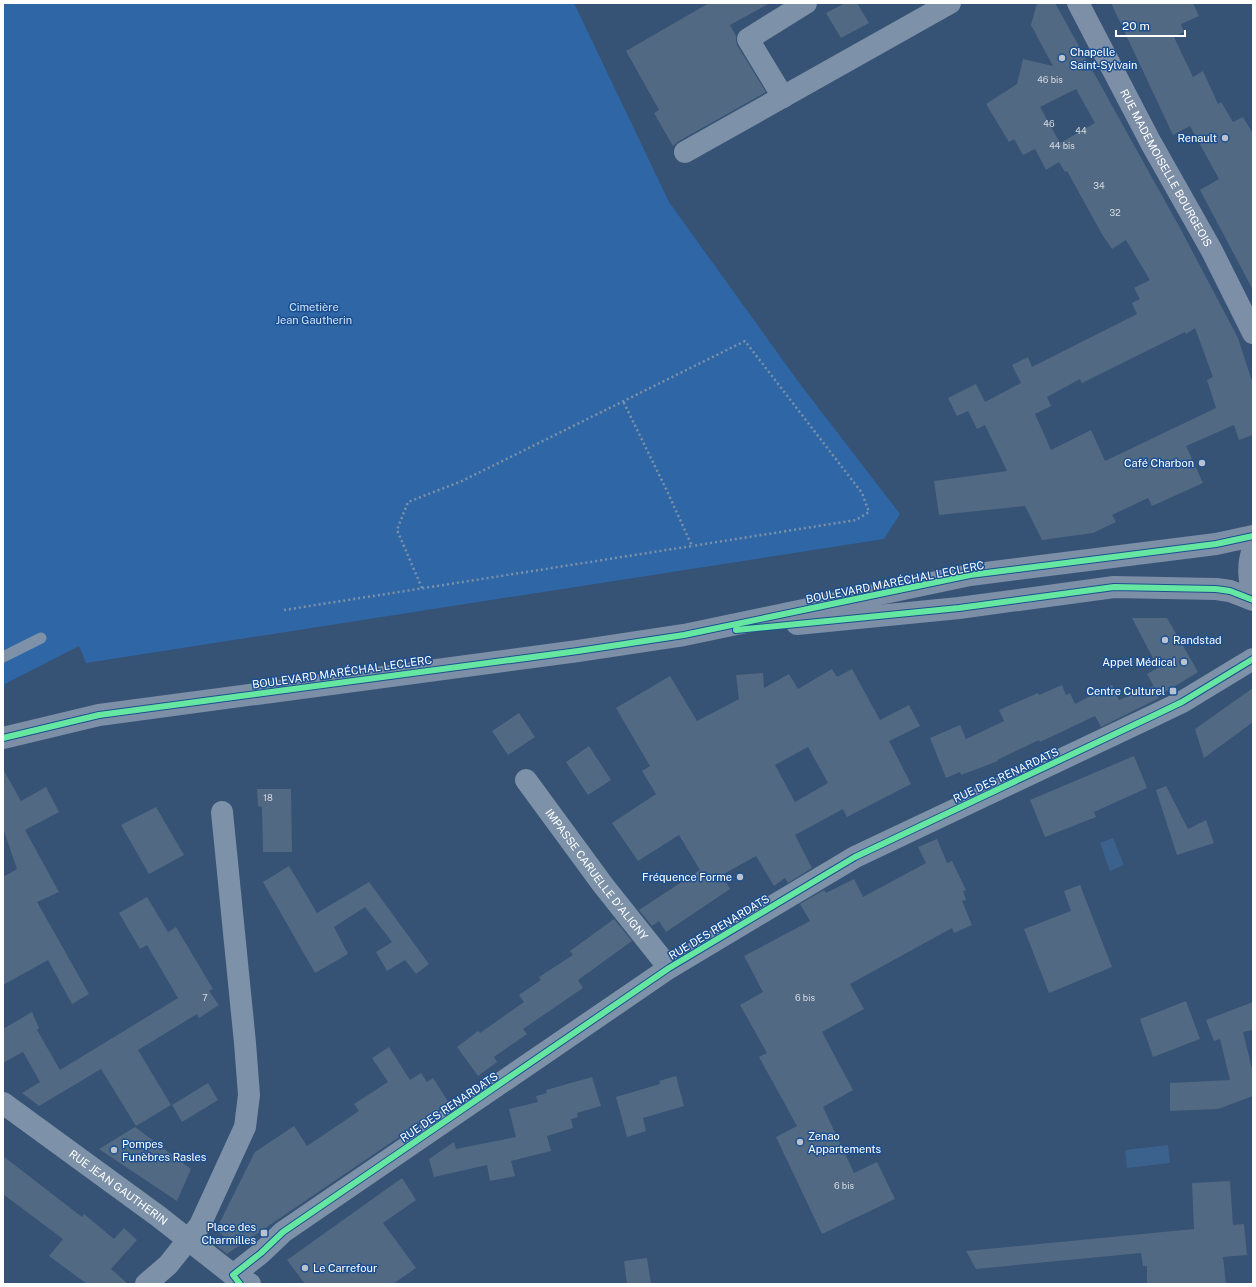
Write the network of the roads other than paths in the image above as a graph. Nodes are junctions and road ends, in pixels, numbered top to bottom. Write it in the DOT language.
graph roads {
  1 [pos="806,3"];
  2 [pos="950,3"];
  3 [pos="1078,3"];
  4 [pos="783,97"];
  5 [pos="686,152"];
  6 [pos="1253,333"];
  7 [pos="1253,536"];
  8 [pos="1253,549"];
  9 [pos="1253,596"];
  10 [pos="1253,600"];
  11 [pos="684,635"];
  12 [pos="41,638"];
  13 [pos="3,657"];
  14 [pos="1253,659"];
  15 [pos="3,738"];
  16 [pos="526,780"];
  17 [pos="222,812"];
  18 [pos="669,968"];
  19 [pos="3,1103"];
  20 [pos="283,1232"];
  21 [pos="188,1240"];
  22 [pos="213,1259"];
  23 [pos="239,1282"];
  24 [pos="146,1284"];
  1 -- 4 [label="street"];
  2 -- 4 [label="street"];
  3 -- 6 [label="main road, RUE MADEMOISELLE BOURGEOIS"];
  4 -- 5 [label="street"];
  7 -- 11 [label="main road, BOULEVARD MARÉCHAL LECLERC"];
  8 -- 9 [label="main road"];
  10 -- 11 [label="main road, BOULEVARD MARÉCHAL LECLERC"];
  11 -- 15 [label="main road, BOULEVARD MARÉCHAL LECLERC"];
  12 -- 13 [label="lane"];
  14 -- 18 [label="street, RUE DES RENARDATS"];
  16 -- 18 [label="street, IMPASSE CARUELLE D'ALIGNY"];
  17 -- 21 [label="street"];
  18 -- 20 [label="street, RUE DES RENARDATS"];
  19 -- 21 [label="street, RUE JEAN GAUTHERIN"];
  20 -- 22 [label="street, RUE DES RENARDATS"];
  20 -- 23 [label="street, RUE DES RENARDATS"];
  21 -- 22 [label="street, RUE JEAN GAUTHERIN"];
  21 -- 24 [label="street"];
  22 -- 23 [label="street, RUE JEAN GAUTHERIN"];
}
